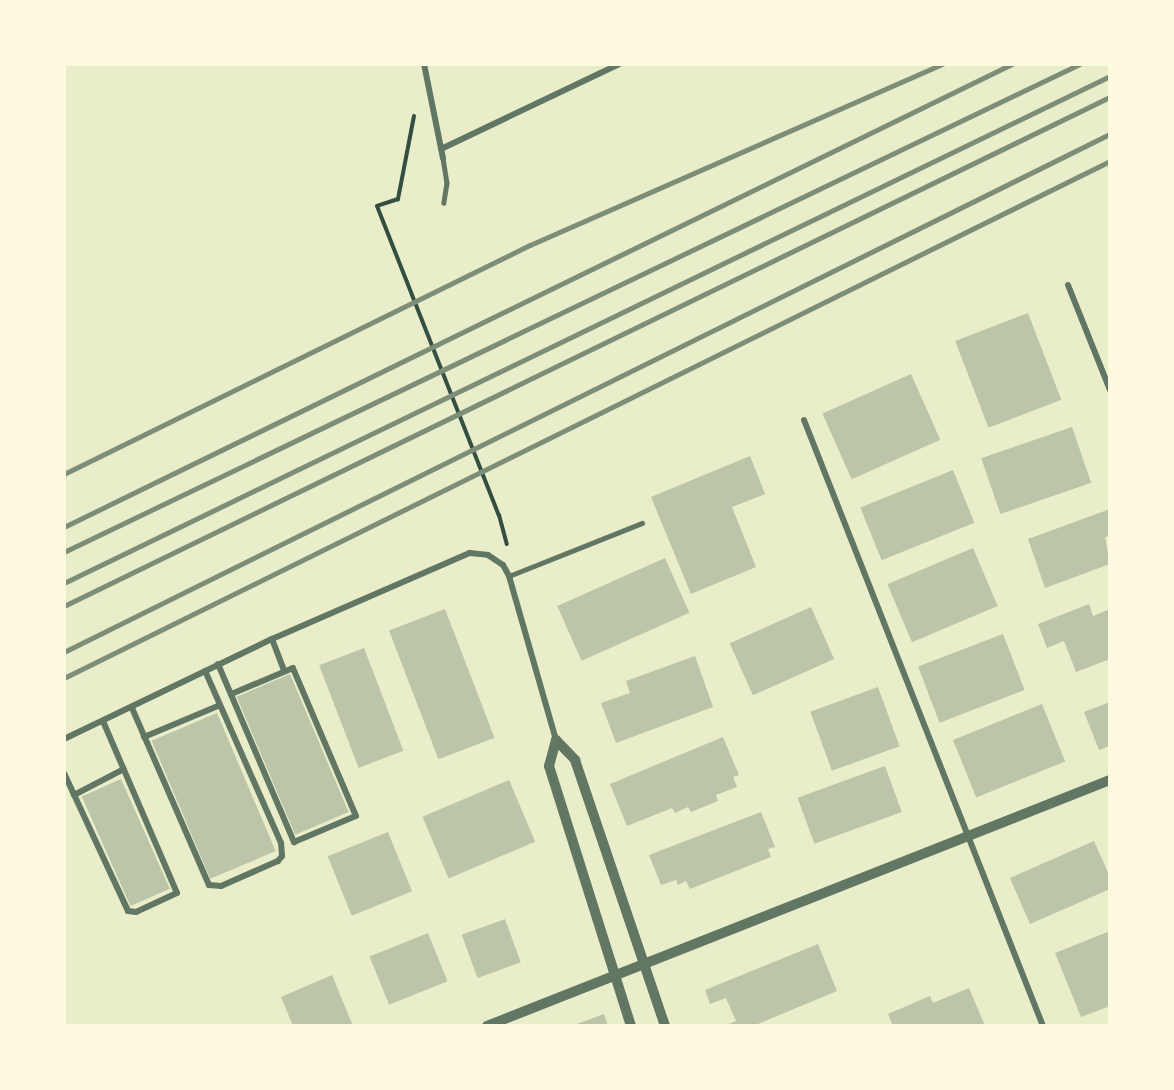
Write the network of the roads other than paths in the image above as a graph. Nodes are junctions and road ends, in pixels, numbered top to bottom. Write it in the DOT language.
graph roads {
  1 [pos="424,64"];
  2 [pos="619,64"];
  3 [pos="441,149"];
  4 [pos="443,158"];
  5 [pos="444,203"];
  6 [pos="1068,285"];
  7 [pos="1110,390"];
  8 [pos="804,420"];
  9 [pos="642,523"];
  10 [pos="509,576"];
  11 [pos="272,639"];
  12 [pos="218,664"];
  13 [pos="284,670"];
  14 [pos="205,671"];
  15 [pos="231,694"];
  16 [pos="220,705"];
  17 [pos="132,708"];
  18 [pos="103,721"];
  19 [pos="144,737"];
  20 [pos="64,739"];
  21 [pos="556,740"];
  22 [pos="124,769"];
  23 [pos="64,773"];
  24 [pos="1110,780"];
  25 [pos="74,795"];
  26 [pos="968,836"];
  27 [pos="643,963"];
  28 [pos="613,976"];
  29 [pos="487,1026"];
  30 [pos="631,1026"];
  31 [pos="665,1026"];
  32 [pos="1043,1026"];
  1 -- 3 [label="street"];
  2 -- 3 [label="street"];
  3 -- 4 [label="street"];
  4 -- 5 [label="lane"];
  6 -- 7 [label="street"];
  8 -- 26 [label="street"];
  9 -- 10 [label="lane"];
  10 -- 11 [label="street"];
  10 -- 21 [label="street"];
  11 -- 12 [label="street"];
  11 -- 13 [label="street"];
  12 -- 14 [label="street"];
  12 -- 15 [label="street"];
  13 -- 15 [label="street"];
  13 -- 15 [label="street"];
  14 -- 16 [label="street"];
  14 -- 17 [label="street"];
  16 -- 19 [label="street"];
  16 -- 19 [label="street"];
  17 -- 18 [label="street"];
  17 -- 19 [label="street"];
  18 -- 20 [label="street"];
  18 -- 22 [label="street"];
  21 -- 27 [label="street"];
  21 -- 28 [label="street"];
  22 -- 25 [label="street"];
  22 -- 25 [label="street"];
  23 -- 25 [label="street"];
  24 -- 26 [label="street"];
  26 -- 27 [label="street"];
  26 -- 32 [label="street"];
  27 -- 28 [label="street"];
  27 -- 31 [label="street"];
  28 -- 29 [label="street"];
  28 -- 30 [label="street"];
}
